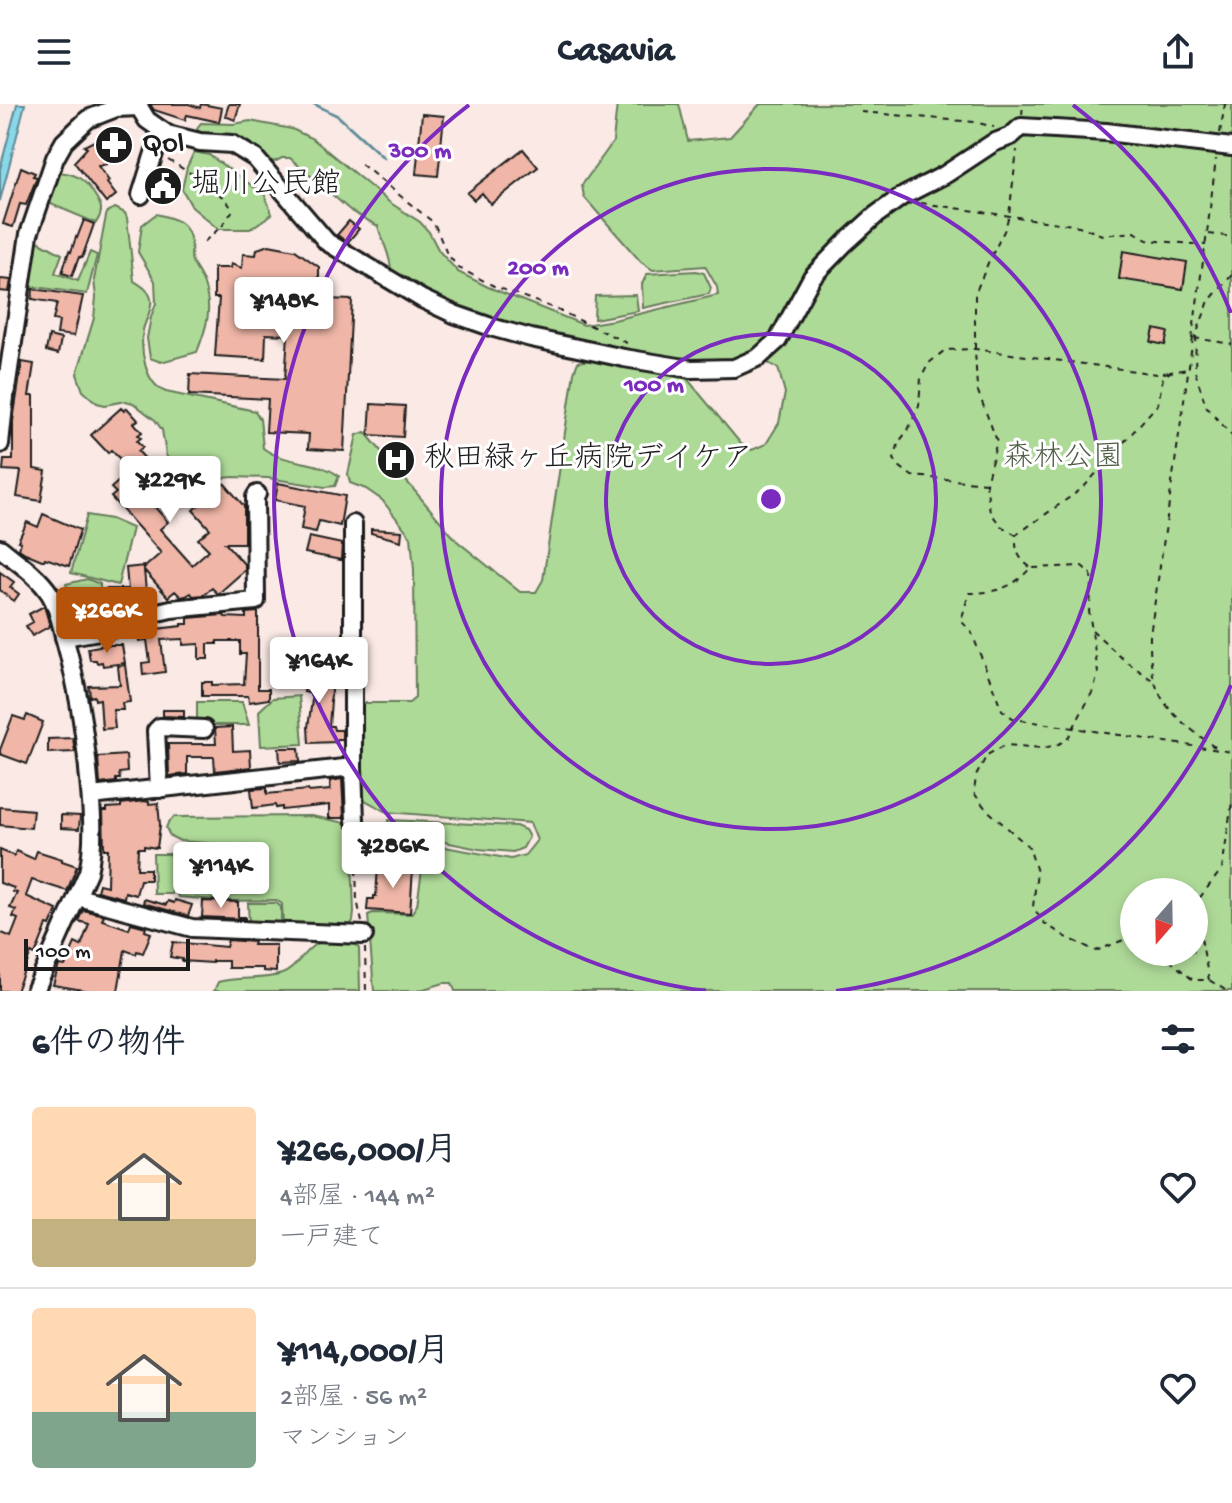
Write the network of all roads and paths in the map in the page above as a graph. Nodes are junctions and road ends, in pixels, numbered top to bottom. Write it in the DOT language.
graph roads {
  1 [pos="1225,104"];
  2 [pos="140,105"];
  3 [pos="861,112"];
  4 [pos="163,131"];
  5 [pos="1015,132"];
  6 [pos="1225,146"];
  7 [pos="154,153"];
  8 [pos="361,164"];
  9 [pos="141,195"];
  10 [pos="923,203"];
  11 [pos="1009,215"];
  12 [pos="1207,233"];
  13 [pos="1232,237"];
  14 [pos="204,242"];
  15 [pos="1206,245"];
  16 [pos="1232,275"];
  17 [pos="1194,338"];
  18 [pos="1232,344"];
  19 [pos="635,347"];
  20 [pos="975,349"];
  21 [pos="1188,369"];
  22 [pos="1170,372"];
  23 [pos="1232,436"];
  24 [pos="0,444"];
  25 [pos="986,483"];
  26 [pos="257,494"];
  27 [pos="353,524"];
  28 [pos="1016,535"];
  29 [pos="0,548"];
  30 [pos="1031,568"];
  31 [pos="1092,629"];
  32 [pos="64,637"];
  33 [pos="1156,683"];
  34 [pos="1073,728"];
  35 [pos="204,729"];
  36 [pos="1232,752"];
  37 [pos="353,767"];
  38 [pos="159,789"];
  39 [pos="91,796"];
  40 [pos="1232,802"];
  41 [pos="355,821"];
  42 [pos="78,897"];
  43 [pos="364,935"];
  44 [pos="1120,941"];
  45 [pos="1176,966"];
  46 [pos="1209,980"];
  47 [pos="35,991"];
  48 [pos="366,991"];
  49 [pos="1227,991"];
  1 -- 6 [label="path"];
  2 -- 4 [label="street"];
  2 -- 24 [label="street"];
  3 -- 5 [label="path"];
  4 -- 5 [label="street"];
  4 -- 7 [label="street"];
  5 -- 6 [label="street"];
  5 -- 11 [label="path"];
  6 -- 12 [label="path"];
  7 -- 9 [label="street"];
  7 -- 14 [label="path"];
  8 -- 19 [label="path"];
  10 -- 11 [label="path"];
  11 -- 15 [label="path"];
  11 -- 20 [label="path"];
  12 -- 13 [label="path"];
  12 -- 15 [label="path"];
  15 -- 17 [label="path"];
  16 -- 17 [label="path"];
  17 -- 18 [label="path"];
  17 -- 21 [label="path"];
  17 -- 23 [label="path"];
  20 -- 22 [label="path"];
  20 -- 25 [label="path"];
  20 -- 25 [label="path"];
  21 -- 22 [label="path"];
  21 -- 33 [label="path"];
  22 -- 28 [label="path"];
  25 -- 28 [label="path"];
  26 -- 32 [label="street"];
  27 -- 37 [label="street"];
  28 -- 30 [label="path"];
  29 -- 32 [label="street"];
  30 -- 31 [label="path"];
  30 -- 34 [label="path"];
  31 -- 33 [label="path"];
  31 -- 34 [label="path"];
  32 -- 39 [label="street"];
  33 -- 36 [label="path"];
  34 -- 36 [label="path"];
  34 -- 44 [label="path"];
  35 -- 38 [label="street"];
  37 -- 38 [label="street"];
  37 -- 41 [label="street"];
  38 -- 39 [label="street"];
  39 -- 42 [label="street"];
  40 -- 46 [label="path"];
  41 -- 43 [label="path"];
  42 -- 43 [label="street"];
  42 -- 47 [label="street"];
  43 -- 48 [label="path"];
  45 -- 46 [label="path"];
  46 -- 49 [label="path"];
}
